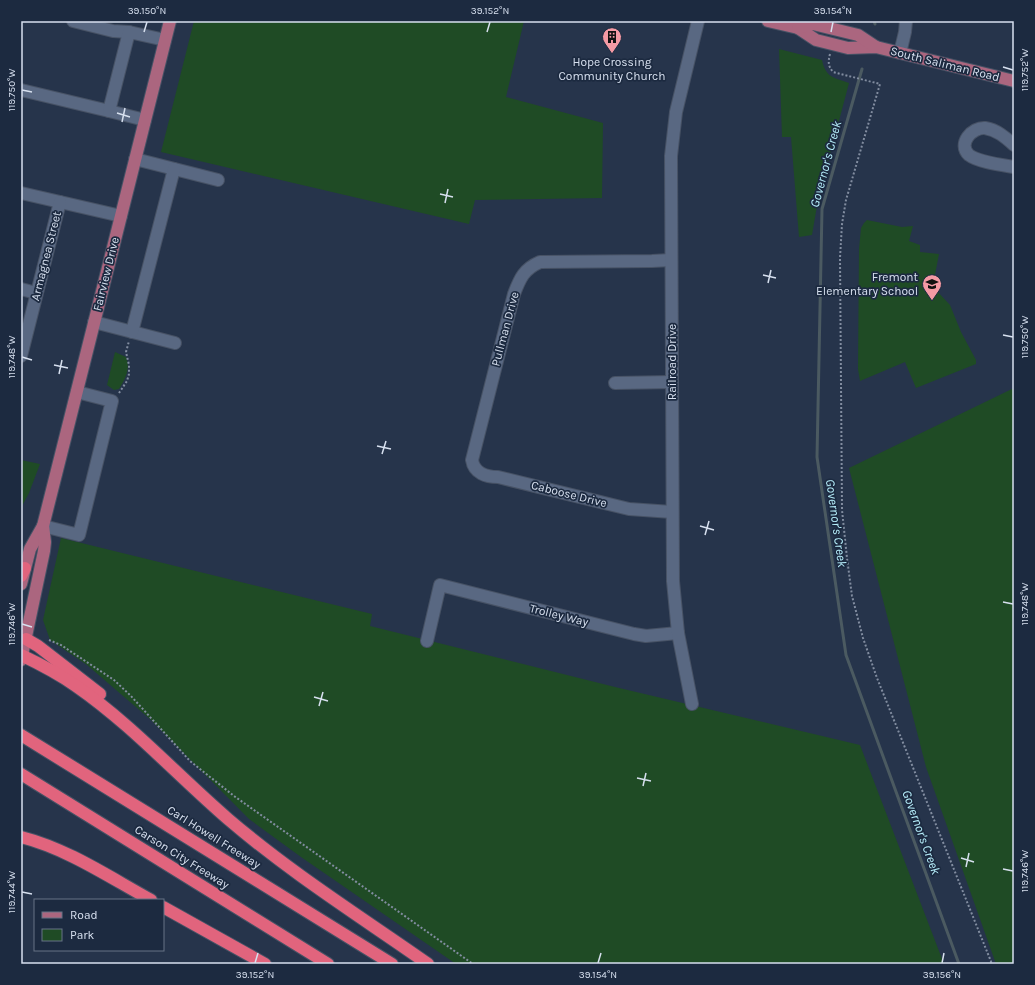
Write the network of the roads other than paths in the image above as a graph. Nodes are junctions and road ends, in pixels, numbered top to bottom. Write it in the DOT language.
graph roads {
  1 [pos="73,21"];
  2 [pos="170,21"];
  3 [pos="698,21"];
  4 [pos="768,21"];
  5 [pos="906,21"];
  6 [pos="129,32"];
  7 [pos="165,40"];
  8 [pos="900,53"];
  9 [pos="1014,81"];
  10 [pos="21,90"];
  11 [pos="109,111"];
  12 [pos="145,120"];
  13 [pos="1014,145"];
  14 [pos="135,159"];
  15 [pos="1014,167"];
  16 [pos="174,169"];
  17 [pos="218,180"];
  18 [pos="21,193"];
  19 [pos="60,202"];
  20 [pos="120,216"];
  21 [pos="671,260"];
  22 [pos="21,289"];
  23 [pos="36,293"];
  24 [pos="94,322"];
  25 [pos="131,335"];
  26 [pos="175,343"];
  27 [pos="21,356"];
  28 [pos="672,382"];
  29 [pos="615,383"];
  30 [pos="77,392"];
  31 [pos="472,463"];
  32 [pos="672,512"];
  33 [pos="43,526"];
  34 [pos="23,572"];
  35 [pos="21,584"];
  36 [pos="678,633"];
  37 [pos="26,639"];
  38 [pos="427,641"];
  39 [pos="21,657"];
  40 [pos="692,704"];
  41 [pos="21,735"];
  42 [pos="138,737"];
  43 [pos="21,774"];
  44 [pos="21,837"];
  45 [pos="149,899"];
  46 [pos="164,908"];
  47 [pos="265,964"];
  48 [pos="328,964"];
  49 [pos="392,964"];
  50 [pos="428,964"];
  1 -- 6 [label="street"];
  2 -- 7 [label="main road, Fairview Drive"];
  3 -- 21 [label="street, Railroad Drive"];
  4 -- 8 [label="main road, South Saliman Road"];
  5 -- 8 [label="street"];
  6 -- 7 [label="street"];
  6 -- 11 [label="street"];
  7 -- 12 [label="main road, Fairview Drive"];
  8 -- 9 [label="main road, South Saliman Road"];
  10 -- 11 [label="street"];
  11 -- 12 [label="street"];
  12 -- 14 [label="main road, Fairview Drive"];
  13 -- 15 [label="street"];
  14 -- 16 [label="street"];
  14 -- 20 [label="main road, Fairview Drive"];
  16 -- 17 [label="street"];
  16 -- 25 [label="street"];
  18 -- 19 [label="street"];
  19 -- 20 [label="street"];
  19 -- 23 [label="street, Armagnea Street"];
  20 -- 24 [label="main road, Fairview Drive"];
  21 -- 28 [label="street, Railroad Drive"];
  21 -- 31 [label="street, Pullman Drive"];
  22 -- 23 [label="street"];
  23 -- 27 [label="street, Armagnea Street"];
  24 -- 25 [label="street"];
  24 -- 30 [label="main road, Fairview Drive"];
  25 -- 26 [label="street"];
  28 -- 29 [label="street"];
  28 -- 32 [label="street, Railroad Drive"];
  30 -- 33 [label="main road, Fairview Drive"];
  30 -- 33 [label="street"];
  31 -- 32 [label="street, Caboose Drive"];
  32 -- 36 [label="street, Railroad Drive"];
  33 -- 34 [label="main road, Fairview Drive"];
  33 -- 37 [label="main road, Fairview Drive"];
  34 -- 35 [label="main road, Fairview Drive"];
  36 -- 38 [label="street, Trolley Way"];
  36 -- 40 [label="street, Railroad Drive"];
  37 -- 39 [label="main road, Fairview Drive"];
  37 -- 42 [label="highway"];
  39 -- 42 [label="highway"];
  41 -- 49 [label="highway, Carl Howell Freeway"];
  42 -- 50 [label="highway"];
  43 -- 48 [label="highway, Carson City Freeway"];
  44 -- 45 [label="highway"];
  46 -- 47 [label="highway"];
}
